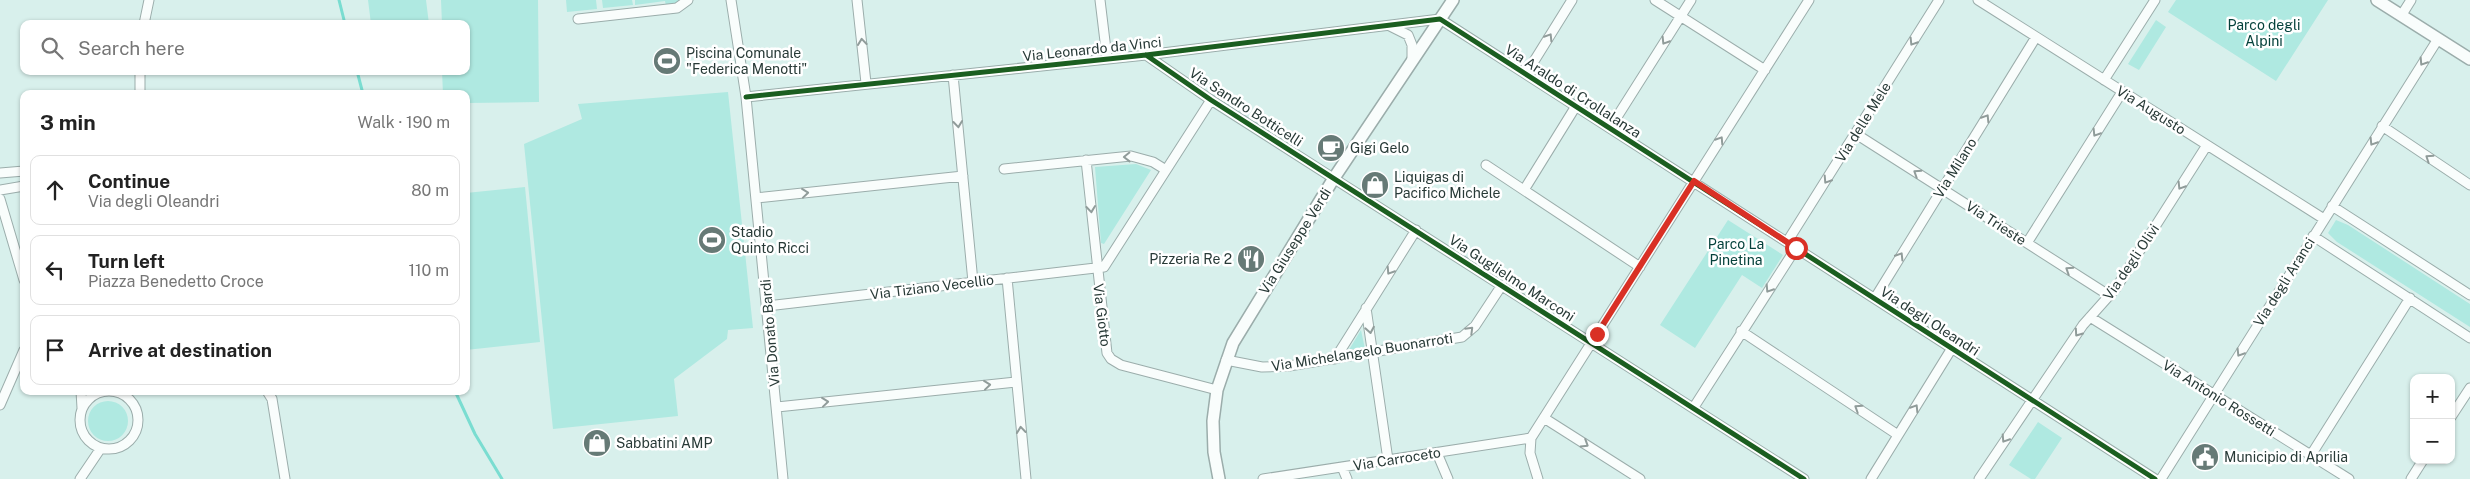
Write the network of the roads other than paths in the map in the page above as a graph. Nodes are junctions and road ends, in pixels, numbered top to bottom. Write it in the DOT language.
graph roads {
  1 [pos="149,0"];
  2 [pos="688,0"];
  3 [pos="857,0"];
  4 [pos="1100,0"];
  5 [pos="1453,0"];
  6 [pos="1572,0"];
  7 [pos="1655,0"];
  8 [pos="1691,0"];
  9 [pos="1809,0"];
  10 [pos="1938,0"];
  11 [pos="1978,0"];
  12 [pos="2156,0"];
  13 [pos="2377,0"];
  14 [pos="2411,0"];
  15 [pos="733,2"];
  16 [pos="1681,16"];
  17 [pos="2401,16"];
  18 [pos="578,19"];
  19 [pos="1440,19"];
  20 [pos="145,20"];
  21 [pos="1382,25"];
  22 [pos="2036,37"];
  23 [pos="2438,39"];
  24 [pos="1146,55"];
  25 [pos="1107,58"];
  26 [pos="1412,59"];
  27 [pos="2470,59"];
  28 [pos="1765,70"];
  29 [pos="1526,74"];
  30 [pos="140,75"];
  31 [pos="953,75"];
  32 [pos="2104,80"];
  33 [pos="866,83"];
  34 [pos="140,90"];
  35 [pos="2122,92"];
  36 [pos="746,97"];
  37 [pos="1211,100"];
  38 [pos="1576,106"];
  39 [pos="2382,126"];
  40 [pos="1610,128"];
  41 [pos="1856,134"];
  42 [pos="2207,145"];
  43 [pos="1086,160"];
  44 [pos="1486,165"];
  45 [pos="1004,169"];
  46 [pos="1166,170"];
  47 [pos="20,171"];
  48 [pos="2,174"];
  49 [pos="963,176"];
  50 [pos="1334,178"];
  51 [pos="1694,181"];
  52 [pos="2470,185"];
  53 [pos="20,187"];
  54 [pos="1942,189"];
  55 [pos="0,190"];
  56 [pos="1524,190"];
  57 [pos="756,198"];
  58 [pos="0,199"];
  59 [pos="2332,206"];
  60 [pos="2324,219"];
  61 [pos="1416,230"];
  62 [pos="2314,236"];
  63 [pos="1787,242"];
  64 [pos="2027,243"];
  65 [pos="1796,248"];
  66 [pos="20,266"];
  67 [pos="1640,266"];
  68 [pos="1097,268"];
  69 [pos="1007,278"];
  70 [pos="974,282"];
  71 [pos="1502,285"];
  72 [pos="2470,295"];
  73 [pos="2110,296"];
  74 [pos="1875,298"];
  75 [pos="2410,298"];
  76 [pos="767,306"];
  77 [pos="1366,308"];
  78 [pos="2090,317"];
  79 [pos="1741,332"];
  80 [pos="2470,338"];
  81 [pos="1592,342"];
  82 [pos="1952,348"];
  83 [pos="1374,353"];
  84 [pos="20,359"];
  85 [pos="1335,359"];
  86 [pos="1226,360"];
  87 [pos="1016,382"];
  88 [pos="2470,388"];
  89 [pos="1217,390"];
  90 [pos="2214,394"];
  91 [pos="81,395"];
  92 [pos="93,395"];
  93 [pos="123,395"];
  94 [pos="270,395"];
  95 [pos="2031,400"];
  96 [pos="0,405"];
  97 [pos="777,407"];
  98 [pos="1694,407"];
  99 [pos="82,409"];
  100 [pos="2455,411"];
  101 [pos="1544,418"];
  102 [pos="1898,435"];
  103 [pos="1531,438"];
  104 [pos="101,448"];
  105 [pos="1437,453"];
  106 [pos="2311,455"];
  107 [pos="1388,460"];
  108 [pos="2420,464"];
  109 [pos="1342,467"];
  110 [pos="80,479"];
  111 [pos="285,479"];
  112 [pos="783,479"];
  113 [pos="1026,479"];
  114 [pos="1219,479"];
  115 [pos="1263,479"];
  116 [pos="1347,479"];
  117 [pos="1448,479"];
  118 [pos="1538,479"];
  119 [pos="1640,479"];
  120 [pos="1804,479"];
  121 [pos="1871,479"];
  122 [pos="1979,479"];
  123 [pos="2155,479"];
  124 [pos="2161,479"];
  125 [pos="2348,479"];
  126 [pos="2411,479"];
  1 -- 20 [label="street"];
  2 -- 18 [label="street"];
  33 -- 3 [label="street, one-way"];
  4 -- 25 [label="street"];
  5 -- 19 [label="street, Via Giuseppe Verdi"];
  29 -- 6 [label="street, one-way"];
  7 -- 16 [label="street"];
  8 -- 16 [label="street"];
  9 -- 28 [label="street"];
  10 -- 41 [label="street, Via delle Mele, one-way"];
  11 -- 22 [label="street, Via Augusto"];
  12 -- 32 [label="street"];
  13 -- 17 [label="street"];
  14 -- 17 [label="street"];
  15 -- 36 [label="street, Via Donato Bardi"];
  16 -- 28 [label="street"];
  16 -- 40 [label="street, one-way"];
  17 -- 23 [label="street"];
  19 -- 21 [label="street, Via Leonardo da Vinci"];
  19 -- 26 [label="street, Via Giuseppe Verdi"];
  19 -- 29 [label="street, Via Araldo di Crollalanza"];
  21 -- 24 [label="street, Via Leonardo da Vinci"];
  21 -- 26 [label="street, Via Leonardo da Vinci"];
  22 -- 32 [label="street, Via Augusto"];
  54 -- 22 [label="street, Via Milano, one-way"];
  23 -- 27 [label="street"];
  23 -- 39 [label="street, Via degli Aranci, one-way"];
  24 -- 25 [label="street, Via Leonardo da Vinci"];
  24 -- 37 [label="street, Via Sandro Botticelli"];
  25 -- 31 [label="street, Via Leonardo da Vinci"];
  26 -- 50 [label="street, Via Giuseppe Verdi"];
  51 -- 28 [label="street, one-way"];
  29 -- 38 [label="street, Via Araldo di Crollalanza"];
  30 -- 34 [label="street"];
  31 -- 33 [label="street, Via Leonardo da Vinci"];
  31 -- 49 [label="street, one-way"];
  32 -- 35 [label="street, Via Augusto"];
  33 -- 36 [label="street, Via Leonardo da Vinci"];
  35 -- 42 [label="street, Via Augusto"];
  35 -- 64 [label="street, one-way"];
  36 -- 57 [label="street, Via Donato Bardi"];
  37 -- 46 [label="street"];
  37 -- 50 [label="street, Via Sandro Botticelli"];
  38 -- 40 [label="street, Via Araldo di Crollalanza"];
  38 -- 56 [label="street"];
  52 -- 39 [label="street, one-way"];
  39 -- 59 [label="street, Via degli Aranci, one-way"];
  40 -- 51 [label="street, Via Araldo di Crollalanza"];
  54 -- 41 [label="street, Via Trieste, one-way"];
  41 -- 63 [label="street, Via delle Mele, one-way"];
  42 -- 60 [label="street, Via Augusto"];
  42 -- 73 [label="street, Via degli Olivi, one-way"];
  43 -- 45 [label="street"];
  46 -- 43 [label="street, one-way"];
  43 -- 68 [label="street, Via Giotto, one-way"];
  44 -- 56 [label="street"];
  46 -- 68 [label="street"];
  47 -- 48 [label="street"];
  57 -- 49 [label="street, one-way"];
  49 -- 70 [label="street"];
  50 -- 61 [label="street, Via Guglielmo Marconi"];
  50 -- 86 [label="street, Via Giuseppe Verdi"];
  51 -- 63 [label="street, Via degli Oleandri"];
  51 -- 67 [label="street"];
  53 -- 55 [label="street"];
  54 -- 64 [label="street, Via Trieste"];
  74 -- 54 [label="street, Via Milano, one-way"];
  56 -- 67 [label="street"];
  57 -- 76 [label="street, Via Donato Bardi"];
  58 -- 66 [label="street"];
  59 -- 60 [label="street, Via degli Aranci"];
  59 -- 72 [label="street"];
  60 -- 62 [label="street, Via degli Aranci"];
  61 -- 71 [label="street, Via Guglielmo Marconi"];
  61 -- 77 [label="street, one-way"];
  62 -- 75 [label="street"];
  62 -- 90 [label="street, Via degli Aranci, one-way"];
  63 -- 65 [label="street, Via degli Oleandri"];
  73 -- 64 [label="street, Via Trieste, one-way"];
  65 -- 74 [label="street, Via degli Oleandri"];
  65 -- 79 [label="street, one-way"];
  67 -- 81 [label="street"];
  68 -- 69 [label="street, Via Tiziano Vecellio"];
  68 -- 89 [label="street, Via Giotto"];
  69 -- 70 [label="street, Via Tiziano Vecellio"];
  69 -- 87 [label="street"];
  70 -- 76 [label="street, Via Tiziano Vecellio"];
  71 -- 81 [label="street, Via Guglielmo Marconi"];
  83 -- 71 [label="street, Via Michelangelo Buonarroti, one-way"];
  73 -- 78 [label="street, Via degli Olivi"];
  74 -- 82 [label="street, Via degli Oleandri"];
  75 -- 80 [label="street"];
  75 -- 106 [label="street"];
  76 -- 97 [label="street, Via Donato Bardi"];
  77 -- 83 [label="street, one-way"];
  77 -- 85 [label="street"];
  78 -- 90 [label="street, Via Antonio Rossetti"];
  78 -- 95 [label="street, Via degli Olivi, one-way"];
  79 -- 98 [label="street"];
  102 -- 79 [label="street, one-way"];
  81 -- 98 [label="street, Via Guglielmo Marconi"];
  81 -- 101 [label="street"];
  82 -- 95 [label="street, Via degli Oleandri"];
  102 -- 82 [label="street, one-way"];
  83 -- 85 [label="street, Via Michelangelo Buonarroti"];
  83 -- 107 [label="street"];
  84 -- 96 [label="street"];
  85 -- 86 [label="street, Via Michelangelo Buonarroti"];
  86 -- 89 [label="street, Via Giuseppe Verdi"];
  97 -- 87 [label="street, one-way"];
  113 -- 87 [label="street, one-way"];
  88 -- 100 [label="street"];
  89 -- 114 [label="street, Via Giuseppe Verdi"];
  90 -- 106 [label="street, Via Antonio Rossetti"];
  90 -- 124 [label="street, Via degli Aranci"];
  91 -- 99 [label="street"];
  92 -- 99 [label="street"];
  93 -- 104 [label="street"];
  94 -- 111 [label="street"];
  95 -- 122 [label="street, Via degli Olivi, one-way"];
  95 -- 123 [label="street, Via degli Oleandri"];
  97 -- 112 [label="street, Via Donato Bardi"];
  98 -- 120 [label="street, Via Guglielmo Marconi"];
  99 -- 104 [label="street"];
  101 -- 103 [label="street"];
  101 -- 119 [label="street, one-way"];
  102 -- 121 [label="street"];
  103 -- 105 [label="street, Via Carroceto"];
  103 -- 118 [label="street"];
  104 -- 110 [label="street"];
  105 -- 107 [label="street, Via Carroceto"];
  105 -- 117 [label="street"];
  106 -- 125 [label="street, Via Antonio Rossetti"];
  107 -- 109 [label="street, Via Carroceto"];
  108 -- 126 [label="street"];
  109 -- 115 [label="street, Via Carroceto"];
  109 -- 116 [label="street"];
}
